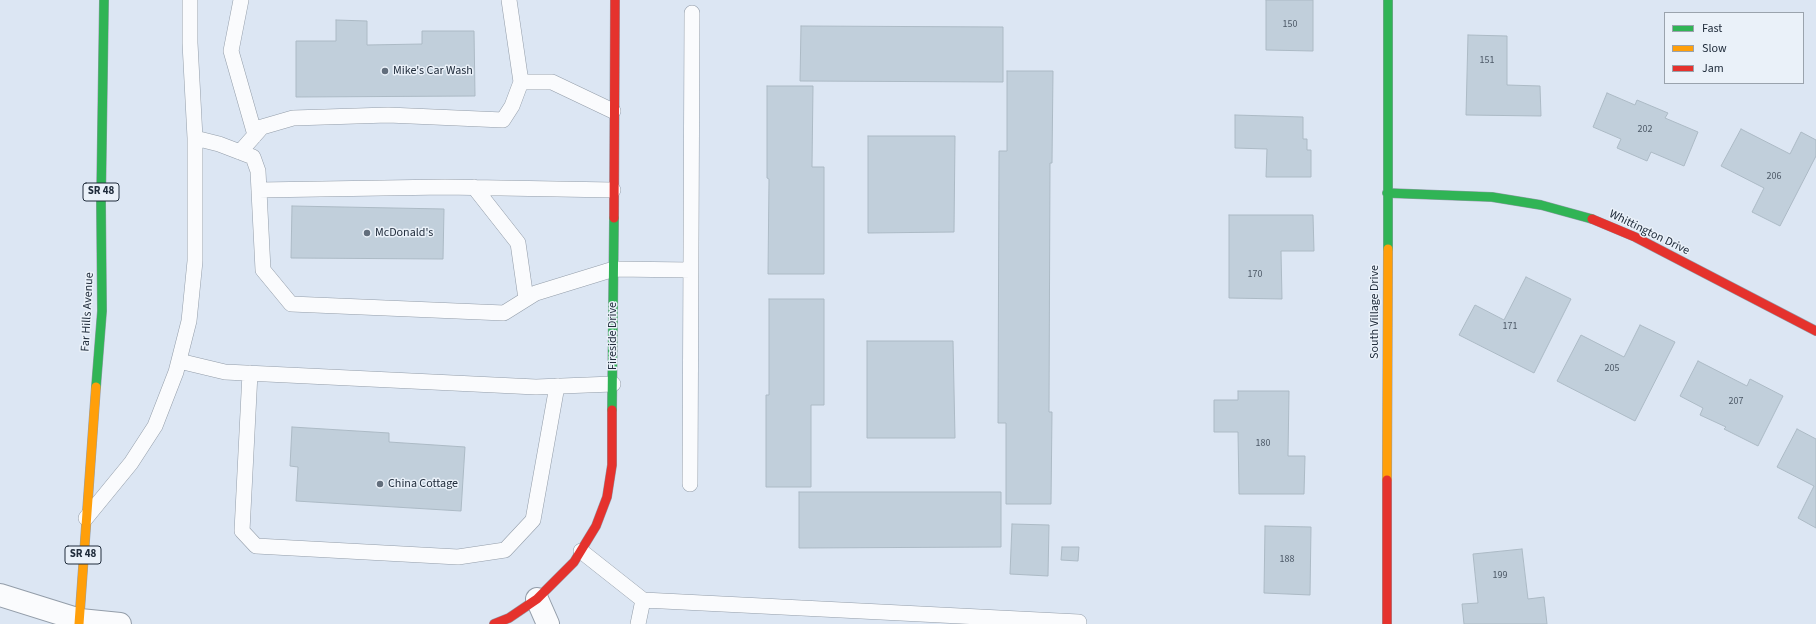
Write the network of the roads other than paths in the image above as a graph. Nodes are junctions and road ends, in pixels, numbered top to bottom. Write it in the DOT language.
graph roads {
  1 [pos="104,0"];
  2 [pos="190,0"];
  3 [pos="241,0"];
  4 [pos="509,0"];
  5 [pos="615,0"];
  6 [pos="1388,0"];
  7 [pos="692,12"];
  8 [pos="521,82"];
  9 [pos="614,111"];
  10 [pos="255,135"];
  11 [pos="195,138"];
  12 [pos="240,152"];
  13 [pos="474,187"];
  14 [pos="259,190"];
  15 [pos="613,190"];
  16 [pos="1387,193"];
  17 [pos="614,269"];
  18 [pos="691,270"];
  19 [pos="526,299"];
  20 [pos="1816,331"];
  21 [pos="179,361"];
  22 [pos="250,373"];
  23 [pos="613,384"];
  24 [pos="558,386"];
  25 [pos="690,484"];
  26 [pos="86,518"];
  27 [pos="580,551"];
  28 [pos="0,595"];
  29 [pos="537,599"];
  30 [pos="643,600"];
  31 [pos="80,622"];
  32 [pos="1079,622"];
  33 [pos="52,624"];
  34 [pos="120,624"];
  35 [pos="494,624"];
  36 [pos="548,624"];
  37 [pos="638,624"];
  38 [pos="1387,624"];
  1 -- 26 [label="street, Far Hills Avenue / SR 48"];
  2 -- 11 [label="lane"];
  3 -- 10 [label="lane"];
  4 -- 8 [label="lane"];
  5 -- 9 [label="street, Fireside Drive"];
  6 -- 16 [label="street, South Village Drive"];
  7 -- 18 [label="lane"];
  8 -- 9 [label="lane"];
  8 -- 10 [label="lane"];
  9 -- 15 [label="street, Fireside Drive"];
  10 -- 12 [label="lane"];
  11 -- 12 [label="lane"];
  11 -- 21 [label="lane"];
  12 -- 14 [label="lane"];
  13 -- 14 [label="lane"];
  13 -- 15 [label="lane"];
  13 -- 19 [label="lane"];
  14 -- 19 [label="lane"];
  15 -- 17 [label="street, Fireside Drive"];
  16 -- 20 [label="street, Whittington Drive"];
  16 -- 38 [label="street, South Village Drive"];
  17 -- 18 [label="lane"];
  17 -- 19 [label="lane"];
  17 -- 23 [label="street, Fireside Drive"];
  18 -- 25 [label="lane"];
  21 -- 22 [label="lane"];
  21 -- 26 [label="lane"];
  22 -- 24 [label="lane"];
  22 -- 24 [label="lane"];
  23 -- 24 [label="lane"];
  23 -- 27 [label="street, Fireside Drive"];
  26 -- 31 [label="street, Far Hills Avenue / SR 48"];
  27 -- 29 [label="street, Fireside Drive"];
  27 -- 30 [label="lane"];
  28 -- 31 [label="street"];
  29 -- 35 [label="street, Fireside Drive"];
  29 -- 36 [label="street"];
  30 -- 32 [label="lane"];
  30 -- 37 [label="lane"];
  31 -- 33 [label="street"];
  31 -- 34 [label="street"];
}
